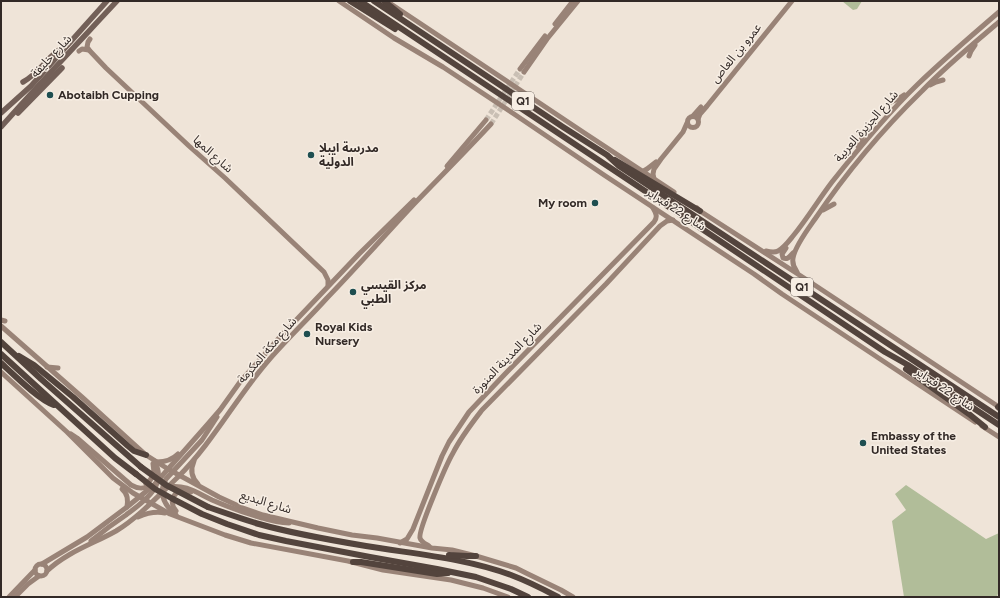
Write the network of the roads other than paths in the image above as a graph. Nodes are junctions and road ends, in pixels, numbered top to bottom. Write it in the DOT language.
graph roads {
  1 [pos="108,1"];
  2 [pos="117,1"];
  3 [pos="338,1"];
  4 [pos="350,1"];
  5 [pos="360,1"];
  6 [pos="374,1"];
  7 [pos="384,1"];
  8 [pos="387,1"];
  9 [pos="573,1"];
  10 [pos="578,1"];
  11 [pos="788,1"];
  12 [pos="792,1"];
  13 [pos="999,12"];
  14 [pos="999,22"];
  15 [pos="421,32"];
  16 [pos="90,39"];
  17 [pos="978,39"];
  18 [pos="420,41"];
  19 [pos="69,44"];
  20 [pos="90,50"];
  21 [pos="79,51"];
  22 [pos="969,56"];
  23 [pos="62,68"];
  24 [pos="943,80"];
  25 [pos="23,82"];
  26 [pos="916,86"];
  27 [pos="923,90"];
  28 [pos="891,102"];
  29 [pos="1,113"];
  30 [pos="696,118"];
  31 [pos="486,120"];
  32 [pos="491,124"];
  33 [pos="689,125"];
  34 [pos="1,127"];
  35 [pos="862,134"];
  36 [pos="854,154"];
  37 [pos="607,155"];
  38 [pos="661,159"];
  39 [pos="642,172"];
  40 [pos="654,179"];
  41 [pos="834,204"];
  42 [pos="653,207"];
  43 [pos="700,211"];
  44 [pos="820,211"];
  45 [pos="673,220"];
  46 [pos="801,226"];
  47 [pos="805,234"];
  48 [pos="633,244"];
  49 [pos="757,248"];
  50 [pos="324,272"];
  51 [pos="338,275"];
  52 [pos="804,278"];
  53 [pos="606,284"];
  54 [pos="328,285"];
  55 [pos="1,326"];
  56 [pos="1,342"];
  57 [pos="285,342"];
  58 [pos="285,349"];
  59 [pos="1,354"];
  60 [pos="14,355"];
  61 [pos="892,356"];
  62 [pos="1,363"];
  63 [pos="47,367"];
  64 [pos="58,368"];
  65 [pos="1,372"];
  66 [pos="86,395"];
  67 [pos="90,404"];
  68 [pos="58,406"];
  69 [pos="999,407"];
  70 [pos="220,410"];
  71 [pos="999,417"];
  72 [pos="999,426"];
  73 [pos="985,427"];
  74 [pos="67,432"];
  75 [pos="198,436"];
  76 [pos="999,437"];
  77 [pos="146,455"];
  78 [pos="194,459"];
  79 [pos="155,460"];
  80 [pos="99,465"];
  81 [pos="171,470"];
  82 [pos="178,477"];
  83 [pos="156,482"];
  84 [pos="135,487"];
  85 [pos="164,487"];
  86 [pos="205,490"];
  87 [pos="153,491"];
  88 [pos="196,492"];
  89 [pos="142,497"];
  90 [pos="151,503"];
  91 [pos="127,508"];
  92 [pos="170,514"];
  93 [pos="182,519"];
  94 [pos="192,522"];
  95 [pos="298,523"];
  96 [pos="125,525"];
  97 [pos="413,529"];
  98 [pos="420,534"];
  99 [pos="400,543"];
  100 [pos="88,544"];
  101 [pos="432,548"];
  102 [pos="430,556"];
  103 [pos="476,556"];
  104 [pos="353,562"];
  105 [pos="42,564"];
  106 [pos="35,570"];
  107 [pos="47,571"];
  108 [pos="451,572"];
  109 [pos="39,576"];
  110 [pos="9,597"];
  111 [pos="15,597"];
  112 [pos="508,597"];
  113 [pos="528,597"];
  114 [pos="558,597"];
  115 [pos="573,597"];
  1 -- 19 [label="main road, شارع خليفة"];
  2 -- 34 [label="main road, شارع خليفة"];
  3 -- 42 [label="main road, شارع 22 فبراير"];
  4 -- 18 [label="highway"];
  5 -- 18 [label="highway, شارع 22 فبراير / Q1"];
  6 -- 15 [label="highway, شارع 22 فبراير / Q1"];
  7 -- 15 [label="highway"];
  8 -- 39 [label="main road, شارع 22 فبراير"];
  9 -- 10 [label="main road"];
  11 -- 30 [label="main road, عمرو بن العاص"];
  12 -- 30 [label="main road, عمرو بن العاص"];
  13 -- 26 [label="main road, شارع الجزيرة العربية"];
  14 -- 17 [label="main road, شارع الجزيرة العربية"];
  15 -- 37 [label="highway, شارع 22 فبراير / Q1"];
  16 -- 20 [label="main road"];
  17 -- 22 [label="main road"];
  17 -- 27 [label="main road, شارع الجزيرة العربية"];
  18 -- 61 [label="highway, شارع 22 فبراير / Q1"];
  19 -- 25 [label="main road"];
  19 -- 29 [label="main road, شارع خليفة"];
  20 -- 21 [label="main road"];
  20 -- 50 [label="main road, شارع المها"];
  23 -- 34 [label="main road"];
  24 -- 27 [label="main road"];
  26 -- 28 [label="main road"];
  26 -- 36 [label="main road, شارع الجزيرة العربية"];
  27 -- 44 [label="main road, شارع الجزيرة العربية"];
  30 -- 33 [label="main road"];
  30 -- 33 [label="main road"];
  31 -- 51 [label="main road, شارع مكة المكرمة"];
  32 -- 57 [label="main road, شارع مكة المكرمة"];
  33 -- 38 [label="main road"];
  35 -- 36 [label="main road"];
  36 -- 46 [label="main road, شارع الجزيرة العربية"];
  37 -- 43 [label="highway"];
  37 -- 71 [label="highway, شارع 22 فبراير / Q1"];
  38 -- 39 [label="main road"];
  38 -- 40 [label="main road"];
  39 -- 40 [label="main road, شارع 22 فبراير"];
  40 -- 43 [label="main road, شارع 22 فبراير"];
  41 -- 44 [label="main road"];
  42 -- 45 [label="main road, شارع 22 فبراير"];
  42 -- 48 [label="main road, شارع المدينة المنورة"];
  43 -- 49 [label="main road, شارع 22 فبراير"];
  44 -- 47 [label="main road, شارع الجزيرة العربية"];
  45 -- 53 [label="main road, شارع المدينة المنورة"];
  45 -- 73 [label="main road, شارع 22 فبراير"];
  46 -- 47 [label="main road"];
  46 -- 49 [label="main road, شارع الجزيرة العربية"];
  47 -- 52 [label="main road, شارع الجزيرة العربية"];
  48 -- 53 [label="main road"];
  48 -- 97 [label="main road, شارع المدينة المنورة"];
  49 -- 52 [label="main road, شارع 22 فبراير"];
  50 -- 51 [label="main road"];
  50 -- 54 [label="main road, شارع المها"];
  51 -- 54 [label="main road, شارع مكة المكرمة"];
  52 -- 69 [label="main road, شارع 22 فبراير"];
  53 -- 98 [label="main road, شارع المدينة المنورة"];
  54 -- 70 [label="main road, شارع مكة المكرمة"];
  55 -- 63 [label="main road, شارع البديع"];
  56 -- 60 [label="highway, شارع البديع"];
  57 -- 58 [label="main road"];
  57 -- 78 [label="main road, شارع مكة المكرمة"];
  59 -- 68 [label="highway"];
  60 -- 77 [label="highway"];
  60 -- 102 [label="highway, شارع البديع, bridge"];
  61 -- 72 [label="highway, شارع 22 فبراير / Q1"];
  61 -- 73 [label="highway"];
  62 -- 68 [label="highway"];
  63 -- 64 [label="main road"];
  63 -- 67 [label="main road, شارع البديع"];
  65 -- 74 [label="main road"];
  66 -- 67 [label="main road"];
  67 -- 77 [label="main road, شارع البديع"];
  68 -- 108 [label="highway, bridge"];
  70 -- 75 [label="main road, شارع مكة المكرمة"];
  70 -- 81 [label="main road"];
  73 -- 76 [label="main road, شارع 22 فبراير"];
  74 -- 80 [label="main road"];
  74 -- 84 [label="main road"];
  75 -- 79 [label="main road"];
  75 -- 81 [label="main road, شارع مكة المكرمة"];
  77 -- 79 [label="main road, شارع البديع"];
  77 -- 84 [label="main road"];
  78 -- 82 [label="main road, شارع مكة المكرمة"];
  78 -- 86 [label="main road"];
  79 -- 81 [label="main road, شارع البديع"];
  79 -- 83 [label="main road"];
  80 -- 89 [label="main road"];
  80 -- 91 [label="main road"];
  81 -- 82 [label="main road, شارع البديع"];
  81 -- 83 [label="main road, شارع مكة المكرمة"];
  81 -- 85 [label="main road"];
  82 -- 85 [label="main road, شارع مكة المكرمة"];
  82 -- 86 [label="main road, شارع البديع"];
  83 -- 84 [label="main road"];
  83 -- 85 [label="main road"];
  83 -- 87 [label="main road"];
  83 -- 89 [label="main road, شارع مكة المكرمة"];
  85 -- 87 [label="main road"];
  85 -- 88 [label="main road"];
  85 -- 90 [label="main road, شارع مكة المكرمة"];
  85 -- 93 [label="main road"];
  86 -- 95 [label="main road, شارع البديع"];
  87 -- 89 [label="main road"];
  88 -- 94 [label="main road"];
  88 -- 95 [label="main road"];
  89 -- 90 [label="main road"];
  89 -- 91 [label="main road, شارع مكة المكرمة"];
  89 -- 100 [label="main road"];
  90 -- 92 [label="main road"];
  90 -- 96 [label="main road, شارع مكة المكرمة"];
  91 -- 105 [label="main road, شارع مكة المكرمة"];
  92 -- 93 [label="main road"];
  92 -- 96 [label="main road"];
  93 -- 94 [label="main road"];
  94 -- 104 [label="main road"];
  95 -- 99 [label="main road, شارع البديع"];
  96 -- 100 [label="main road, شارع مكة المكرمة"];
  97 -- 98 [label="main road"];
  97 -- 99 [label="main road, شارع المدينة المنورة"];
  98 -- 101 [label="main road"];
  99 -- 101 [label="main road, شارع البديع"];
  100 -- 107 [label="main road, شارع مكة المكرمة"];
  101 -- 103 [label="main road, شارع البديع"];
  102 -- 103 [label="highway"];
  102 -- 114 [label="highway, شارع البديع"];
  103 -- 115 [label="main road, شارع البديع"];
  104 -- 108 [label="highway"];
  104 -- 112 [label="main road"];
  105 -- 106 [label="main road"];
  105 -- 107 [label="main road"];
  106 -- 109 [label="main road"];
  106 -- 110 [label="main road"];
  107 -- 109 [label="main road"];
  108 -- 113 [label="highway"];
  109 -- 111 [label="main road"];
}
